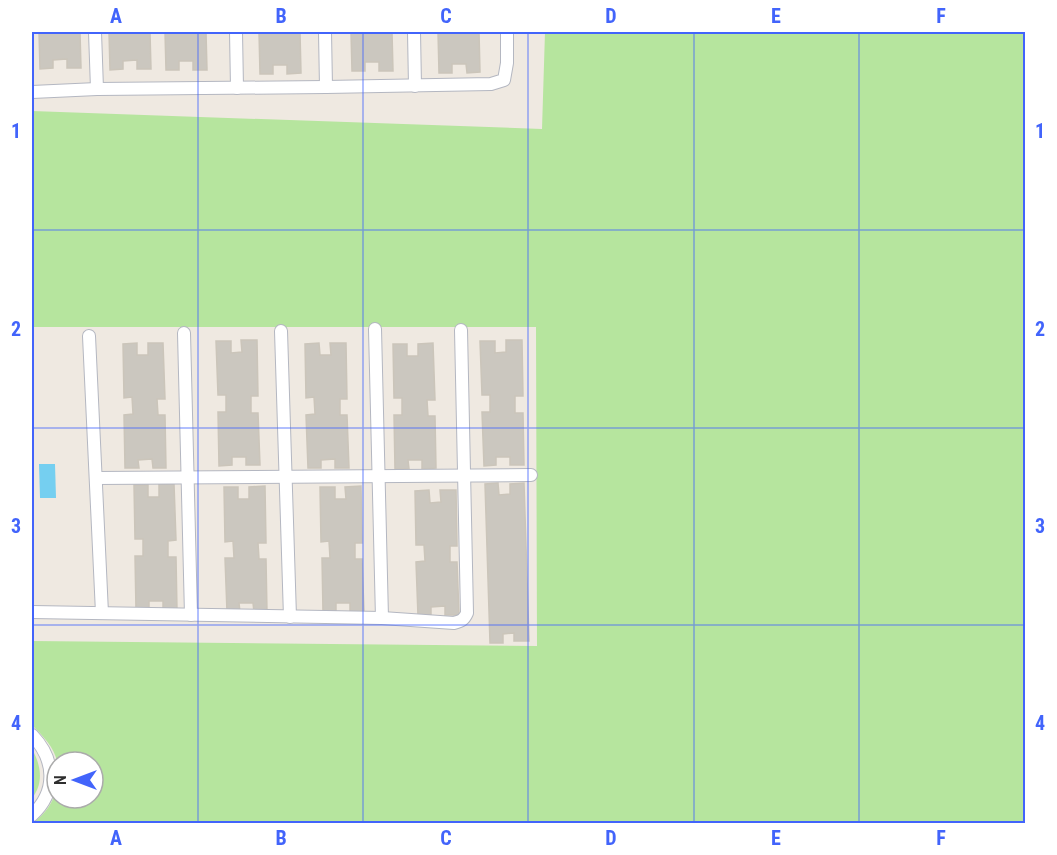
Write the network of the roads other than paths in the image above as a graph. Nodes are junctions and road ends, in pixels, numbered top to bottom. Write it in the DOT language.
graph roads {
  1 [pos="95,32"];
  2 [pos="236,32"];
  3 [pos="325,32"];
  4 [pos="414,32"];
  5 [pos="507,32"];
  6 [pos="415,86"];
  7 [pos="326,87"];
  8 [pos="237,88"];
  9 [pos="97,89"];
  10 [pos="32,93"];
  11 [pos="375,329"];
  12 [pos="461,330"];
  13 [pos="281,331"];
  14 [pos="184,333"];
  15 [pos="89,336"];
  16 [pos="465,475"];
  17 [pos="531,475"];
  18 [pos="379,476"];
  19 [pos="286,477"];
  20 [pos="96,478"];
  21 [pos="188,478"];
  22 [pos="32,612"];
  23 [pos="102,613"];
  24 [pos="191,615"];
  25 [pos="290,617"];
  26 [pos="382,618"];
  27 [pos="32,735"];
  28 [pos="32,814"];
  1 -- 9 [label="lane"];
  2 -- 8 [label="lane"];
  3 -- 7 [label="lane"];
  4 -- 6 [label="lane"];
  5 -- 6 [label="lane"];
  6 -- 7 [label="lane"];
  7 -- 8 [label="lane"];
  8 -- 9 [label="lane"];
  9 -- 10 [label="lane"];
  11 -- 18 [label="lane"];
  12 -- 16 [label="lane"];
  13 -- 19 [label="lane"];
  14 -- 21 [label="lane"];
  15 -- 20 [label="lane"];
  16 -- 17 [label="lane"];
  16 -- 18 [label="lane"];
  16 -- 26 [label="lane"];
  18 -- 19 [label="lane"];
  18 -- 26 [label="lane"];
  19 -- 21 [label="lane"];
  19 -- 25 [label="lane"];
  20 -- 21 [label="lane"];
  20 -- 23 [label="lane"];
  21 -- 24 [label="lane"];
  22 -- 23 [label="lane"];
  23 -- 24 [label="lane"];
  24 -- 25 [label="lane"];
  25 -- 26 [label="lane"];
  27 -- 28 [label="lane"];
}
